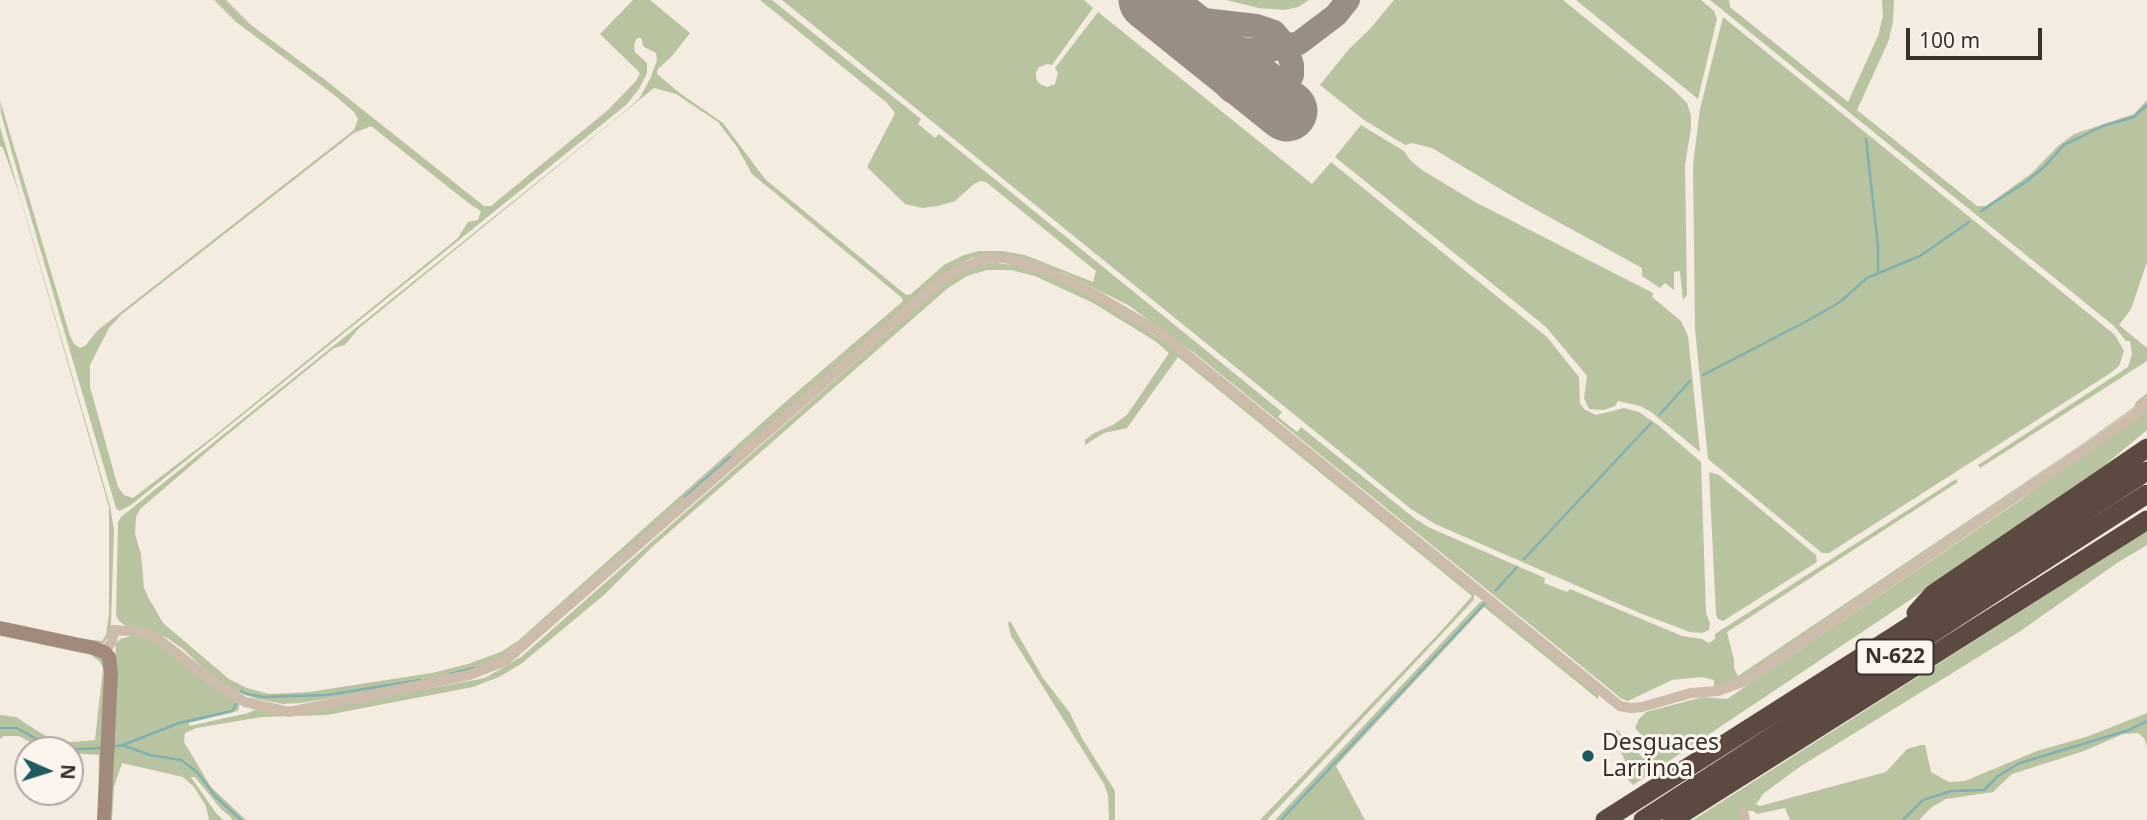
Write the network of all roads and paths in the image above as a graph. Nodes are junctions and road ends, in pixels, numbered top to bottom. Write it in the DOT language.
graph roads {
  1 [pos="2147,403"];
  2 [pos="2147,448"];
  3 [pos="2147,471"];
  4 [pos="2147,494"];
  5 [pos="2147,510"];
  6 [pos="2147,520"];
  7 [pos="0,628"];
  8 [pos="1896,635"];
  9 [pos="104,652"];
  10 [pos="1919,663"];
  11 [pos="104,820"];
  12 [pos="1605,820"];
  13 [pos="1643,820"];
  14 [pos="1672,820"];
  1 -- 9 [label="street"];
  2 -- 8 [label="highway"];
  3 -- 8 [label="highway, N-622"];
  4 -- 13 [label="highway, N-622"];
  5 -- 10 [label="highway"];
  6 -- 10 [label="highway"];
  7 -- 9 [label="street"];
  8 -- 12 [label="highway, N-622"];
  9 -- 11 [label="street"];
  10 -- 14 [label="highway"];
}
